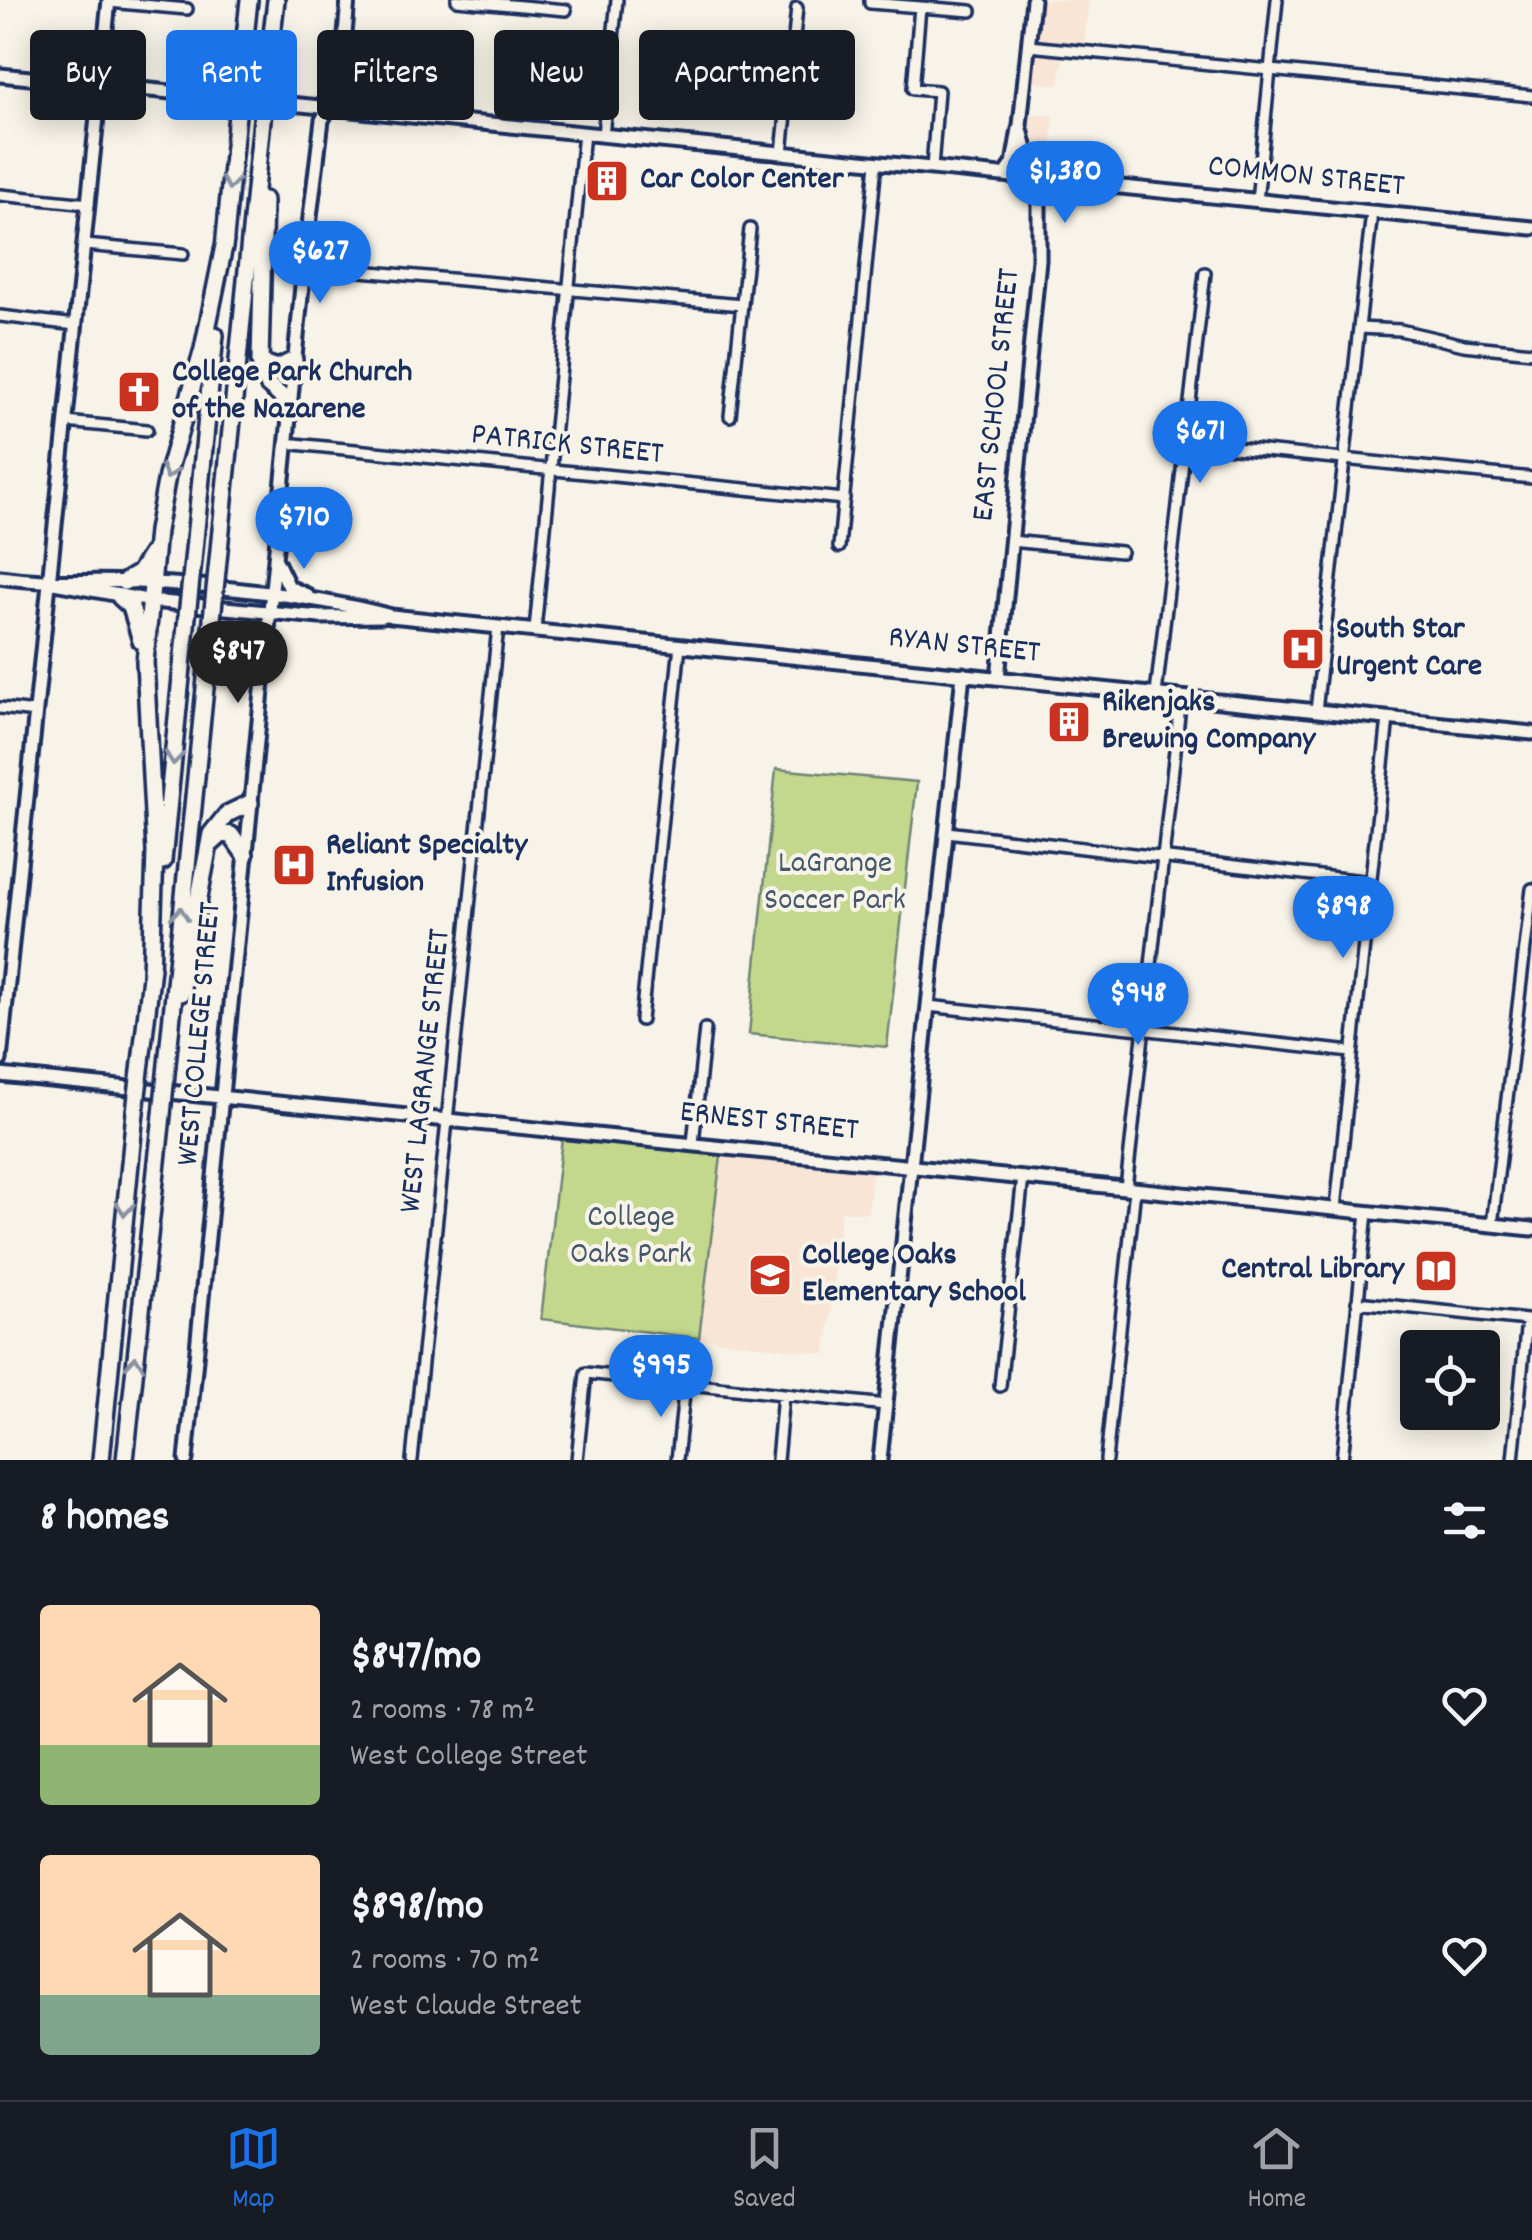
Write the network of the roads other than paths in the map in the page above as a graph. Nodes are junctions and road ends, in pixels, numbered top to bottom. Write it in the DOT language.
graph roads {
  1 [pos="248,0"];
  2 [pos="276,0"];
  3 [pos="348,0"];
  4 [pos="457,0"];
  5 [pos="616,0"];
  6 [pos="1033,0"];
  7 [pos="1277,0"];
  8 [pos="109,1"];
  9 [pos="870,2"];
  10 [pos="920,7"];
  11 [pos="796,8"];
  12 [pos="187,9"];
  13 [pos="566,10"];
  14 [pos="971,11"];
  15 [pos="106,30"];
  16 [pos="345,30"];
  17 [pos="1029,46"];
  18 [pos="1270,70"];
  19 [pos="0,75"];
  20 [pos="30,78"];
  21 [pos="146,90"];
  22 [pos="1532,96"];
  23 [pos="317,107"];
  24 [pos="97,120"];
  25 [pos="322,120"];
  26 [pos="452,120"];
  27 [pos="1020,125"];
  28 [pos="262,130"];
  29 [pos="584,133"];
  30 [pos="603,135"];
  31 [pos="782,153"];
  32 [pos="876,163"];
  33 [pos="932,168"];
  34 [pos="1006,174"];
  35 [pos="1036,178"];
  36 [pos="1054,181"];
  37 [pos="0,195"];
  38 [pos="1257,200"];
  39 [pos="89,204"];
  40 [pos="1372,212"];
  41 [pos="1532,228"];
  42 [pos="750,229"];
  43 [pos="225,241"];
  44 [pos="85,245"];
  45 [pos="183,254"];
  46 [pos="1040,260"];
  47 [pos="304,266"];
  48 [pos="1205,273"];
  49 [pos="569,291"];
  50 [pos="742,305"];
  51 [pos="0,316"];
  52 [pos="76,325"];
  53 [pos="1359,328"];
  54 [pos="1532,352"];
  55 [pos="294,360"];
  56 [pos="260,362"];
  57 [pos="290,404"];
  58 [pos="730,416"];
  59 [pos="66,422"];
  60 [pos="146,430"];
  61 [pos="285,443"];
  62 [pos="1185,443"];
  63 [pos="1344,458"];
  64 [pos="551,470"];
  65 [pos="1532,478"];
  66 [pos="844,499"];
  67 [pos="156,530"];
  68 [pos="1011,541"];
  69 [pos="839,547"];
  70 [pos="1121,552"];
  71 [pos="274,553"];
  72 [pos="0,577"];
  73 [pos="50,582"];
  74 [pos="152,584"];
  75 [pos="122,589"];
  76 [pos="269,596"];
  77 [pos="152,601"];
  78 [pos="325,601"];
  79 [pos="268,612"];
  80 [pos="391,616"];
  81 [pos="498,626"];
  82 [pos="535,630"];
  83 [pos="680,645"];
  84 [pos="145,672"];
  85 [pos="963,674"];
  86 [pos="998,678"];
  87 [pos="1156,694"];
  88 [pos="1181,697"];
  89 [pos="0,708"];
  90 [pos="1316,711"];
  91 [pos="36,712"];
  92 [pos="1388,718"];
  93 [pos="1532,733"];
  94 [pos="250,803"];
  95 [pos="947,832"];
  96 [pos="208,847"];
  97 [pos="246,855"];
  98 [pos="1162,856"];
  99 [pos="1371,882"];
  100 [pos="1532,889"];
  101 [pos="151,976"];
  102 [pos="928,1006"];
  103 [pos="641,1020"];
  104 [pos="704,1029"];
  105 [pos="1144,1029"];
  106 [pos="169,1046"];
  107 [pos="1352,1052"];
  108 [pos="0,1060"];
  109 [pos="0,1074"];
  110 [pos="224,1095"];
  111 [pos="448,1118"];
  112 [pos="693,1143"];
  113 [pos="911,1165"];
  114 [pos="1023,1177"];
  115 [pos="1130,1189"];
  116 [pos="1336,1208"];
  117 [pos="1367,1212"];
  118 [pos="1492,1225"];
  119 [pos="1532,1229"];
  120 [pos="1358,1302"];
  121 [pos="684,1384"];
  122 [pos="1000,1386"];
  123 [pos="784,1395"];
  124 [pos="886,1405"];
  125 [pos="102,1460"];
  126 [pos="125,1460"];
  127 [pos="186,1460"];
  128 [pos="412,1460"];
  129 [pos="577,1460"];
  130 [pos="677,1460"];
  131 [pos="776,1460"];
  132 [pos="880,1460"];
  133 [pos="1106,1460"];
  134 [pos="1341,1460"];
  135 [pos="1513,1460"];
  1 -- 43 [label="highway, one-way, bridge"];
  2 -- 28 [label="highway, bridge"];
  3 -- 16 [label="street, WEST COLLEGE STREET"];
  4 -- 13 [label="street"];
  5 -- 30 [label="street"];
  6 -- 17 [label="street, EAST SCHOOL STREET"];
  7 -- 18 [label="street"];
  8 -- 12 [label="street"];
  8 -- 15 [label="street"];
  9 -- 10 [label="street"];
  10 -- 14 [label="street"];
  10 -- 33 [label="street"];
  11 -- 31 [label="street"];
  17 -- 18 [label="street"];
  17 -- 27 [label="street, EAST SCHOOL STREET"];
  18 -- 22 [label="street"];
  18 -- 38 [label="street"];
  19 -- 20 [label="street, COMMON STREET"];
  21 -- 23 [label="street, COMMON STREET"];
  24 -- 39 [label="street"];
  25 -- 47 [label="street, WEST COLLEGE STREET"];
  26 -- 29 [label="street, COMMON STREET"];
  27 -- 34 [label="street"];
  27 -- 35 [label="street, EAST SCHOOL STREET"];
  28 -- 56 [label="highway"];
  106 -- 28 [label="highway, one-way, bridge"];
  29 -- 30 [label="street, COMMON STREET"];
  29 -- 49 [label="street"];
  30 -- 31 [label="street, COMMON STREET"];
  31 -- 32 [label="street, COMMON STREET"];
  32 -- 33 [label="street, COMMON STREET"];
  32 -- 66 [label="street"];
  33 -- 34 [label="street, COMMON STREET"];
  34 -- 35 [label="street, COMMON STREET"];
  35 -- 36 [label="street, COMMON STREET"];
  35 -- 46 [label="street, EAST SCHOOL STREET"];
  36 -- 38 [label="street, COMMON STREET"];
  36 -- 46 [label="street"];
  37 -- 39 [label="street"];
  38 -- 40 [label="street, COMMON STREET"];
  39 -- 44 [label="street"];
  40 -- 41 [label="street, COMMON STREET"];
  40 -- 53 [label="street"];
  42 -- 50 [label="street"];
  43 -- 67 [label="highway, one-way"];
  43 -- 101 [label="highway, one-way, bridge"];
  44 -- 45 [label="street"];
  44 -- 52 [label="street"];
  46 -- 68 [label="street, EAST SCHOOL STREET"];
  47 -- 49 [label="street"];
  47 -- 55 [label="street, WEST COLLEGE STREET"];
  48 -- 62 [label="street"];
  49 -- 50 [label="street"];
  49 -- 64 [label="street"];
  50 -- 58 [label="street"];
  51 -- 52 [label="street"];
  52 -- 59 [label="street"];
  53 -- 54 [label="street"];
  53 -- 63 [label="street"];
  55 -- 56 [label="highway"];
  55 -- 57 [label="street, WEST COLLEGE STREET"];
  56 -- 57 [label="highway"];
  57 -- 61 [label="street, WEST COLLEGE STREET"];
  59 -- 60 [label="street"];
  59 -- 73 [label="street"];
  61 -- 64 [label="street, PATRICK STREET"];
  61 -- 71 [label="street, WEST COLLEGE STREET"];
  62 -- 63 [label="street"];
  62 -- 87 [label="street"];
  63 -- 65 [label="street"];
  63 -- 90 [label="street"];
  64 -- 66 [label="street, PATRICK STREET"];
  64 -- 82 [label="street"];
  66 -- 69 [label="street"];
  67 -- 74 [label="highway"];
  67 -- 75 [label="highway"];
  68 -- 70 [label="street"];
  68 -- 86 [label="street, EAST SCHOOL STREET"];
  71 -- 76 [label="street, WEST COLLEGE STREET"];
  71 -- 78 [label="street"];
  72 -- 73 [label="street, RYAN STREET"];
  73 -- 75 [label="street, RYAN STREET"];
  73 -- 91 [label="street"];
  74 -- 75 [label="street, RYAN STREET"];
  74 -- 76 [label="street, RYAN STREET"];
  74 -- 77 [label="highway"];
  75 -- 77 [label="street, RYAN STREET"];
  75 -- 84 [label="highway"];
  76 -- 78 [label="street, RYAN STREET"];
  76 -- 79 [label="street, WEST COLLEGE STREET"];
  77 -- 79 [label="street, RYAN STREET"];
  77 -- 84 [label="highway"];
  78 -- 80 [label="street, RYAN STREET"];
  79 -- 80 [label="street, RYAN STREET"];
  79 -- 94 [label="street, WEST COLLEGE STREET"];
  80 -- 81 [label="street, RYAN STREET"];
  81 -- 82 [label="street, RYAN STREET"];
  81 -- 111 [label="street, WEST LAGRANGE STREET"];
  82 -- 83 [label="street, RYAN STREET"];
  83 -- 85 [label="street, RYAN STREET"];
  83 -- 103 [label="street"];
  84 -- 101 [label="highway"];
  85 -- 86 [label="street, RYAN STREET"];
  85 -- 95 [label="street"];
  86 -- 87 [label="street, RYAN STREET"];
  87 -- 88 [label="street, RYAN STREET"];
  88 -- 90 [label="street, RYAN STREET"];
  88 -- 98 [label="street"];
  89 -- 91 [label="street"];
  90 -- 92 [label="street, RYAN STREET"];
  91 -- 108 [label="street"];
  92 -- 93 [label="street, RYAN STREET"];
  92 -- 99 [label="street"];
  94 -- 96 [label="highway"];
  94 -- 97 [label="street, WEST COLLEGE STREET"];
  95 -- 98 [label="street"];
  95 -- 102 [label="street"];
  96 -- 97 [label="highway"];
  96 -- 106 [label="highway"];
  97 -- 110 [label="street, WEST COLLEGE STREET"];
  98 -- 99 [label="street"];
  98 -- 105 [label="street"];
  99 -- 107 [label="street"];
  100 -- 118 [label="street"];
  101 -- 125 [label="highway, one-way, bridge"];
  102 -- 105 [label="street"];
  102 -- 113 [label="street"];
  104 -- 112 [label="street"];
  105 -- 107 [label="street"];
  105 -- 115 [label="street"];
  126 -- 106 [label="highway, one-way, bridge"];
  107 -- 116 [label="street"];
  109 -- 110 [label="street, ERNEST STREET"];
  110 -- 111 [label="street, ERNEST STREET"];
  110 -- 127 [label="street, WEST COLLEGE STREET"];
  111 -- 112 [label="street, ERNEST STREET"];
  111 -- 128 [label="street, WEST LAGRANGE STREET"];
  112 -- 113 [label="street, ERNEST STREET"];
  113 -- 114 [label="street, ERNEST STREET"];
  113 -- 124 [label="street"];
  114 -- 115 [label="street, ERNEST STREET"];
  114 -- 122 [label="street"];
  115 -- 116 [label="street, ERNEST STREET"];
  115 -- 133 [label="street"];
  116 -- 117 [label="street, ERNEST STREET"];
  117 -- 118 [label="street, ERNEST STREET"];
  117 -- 120 [label="street"];
  118 -- 119 [label="street, ERNEST STREET"];
  120 -- 134 [label="street"];
  120 -- 135 [label="street"];
  121 -- 123 [label="street"];
  121 -- 129 [label="street"];
  121 -- 130 [label="street"];
  123 -- 124 [label="street"];
  123 -- 131 [label="street"];
  124 -- 132 [label="street"];
}
